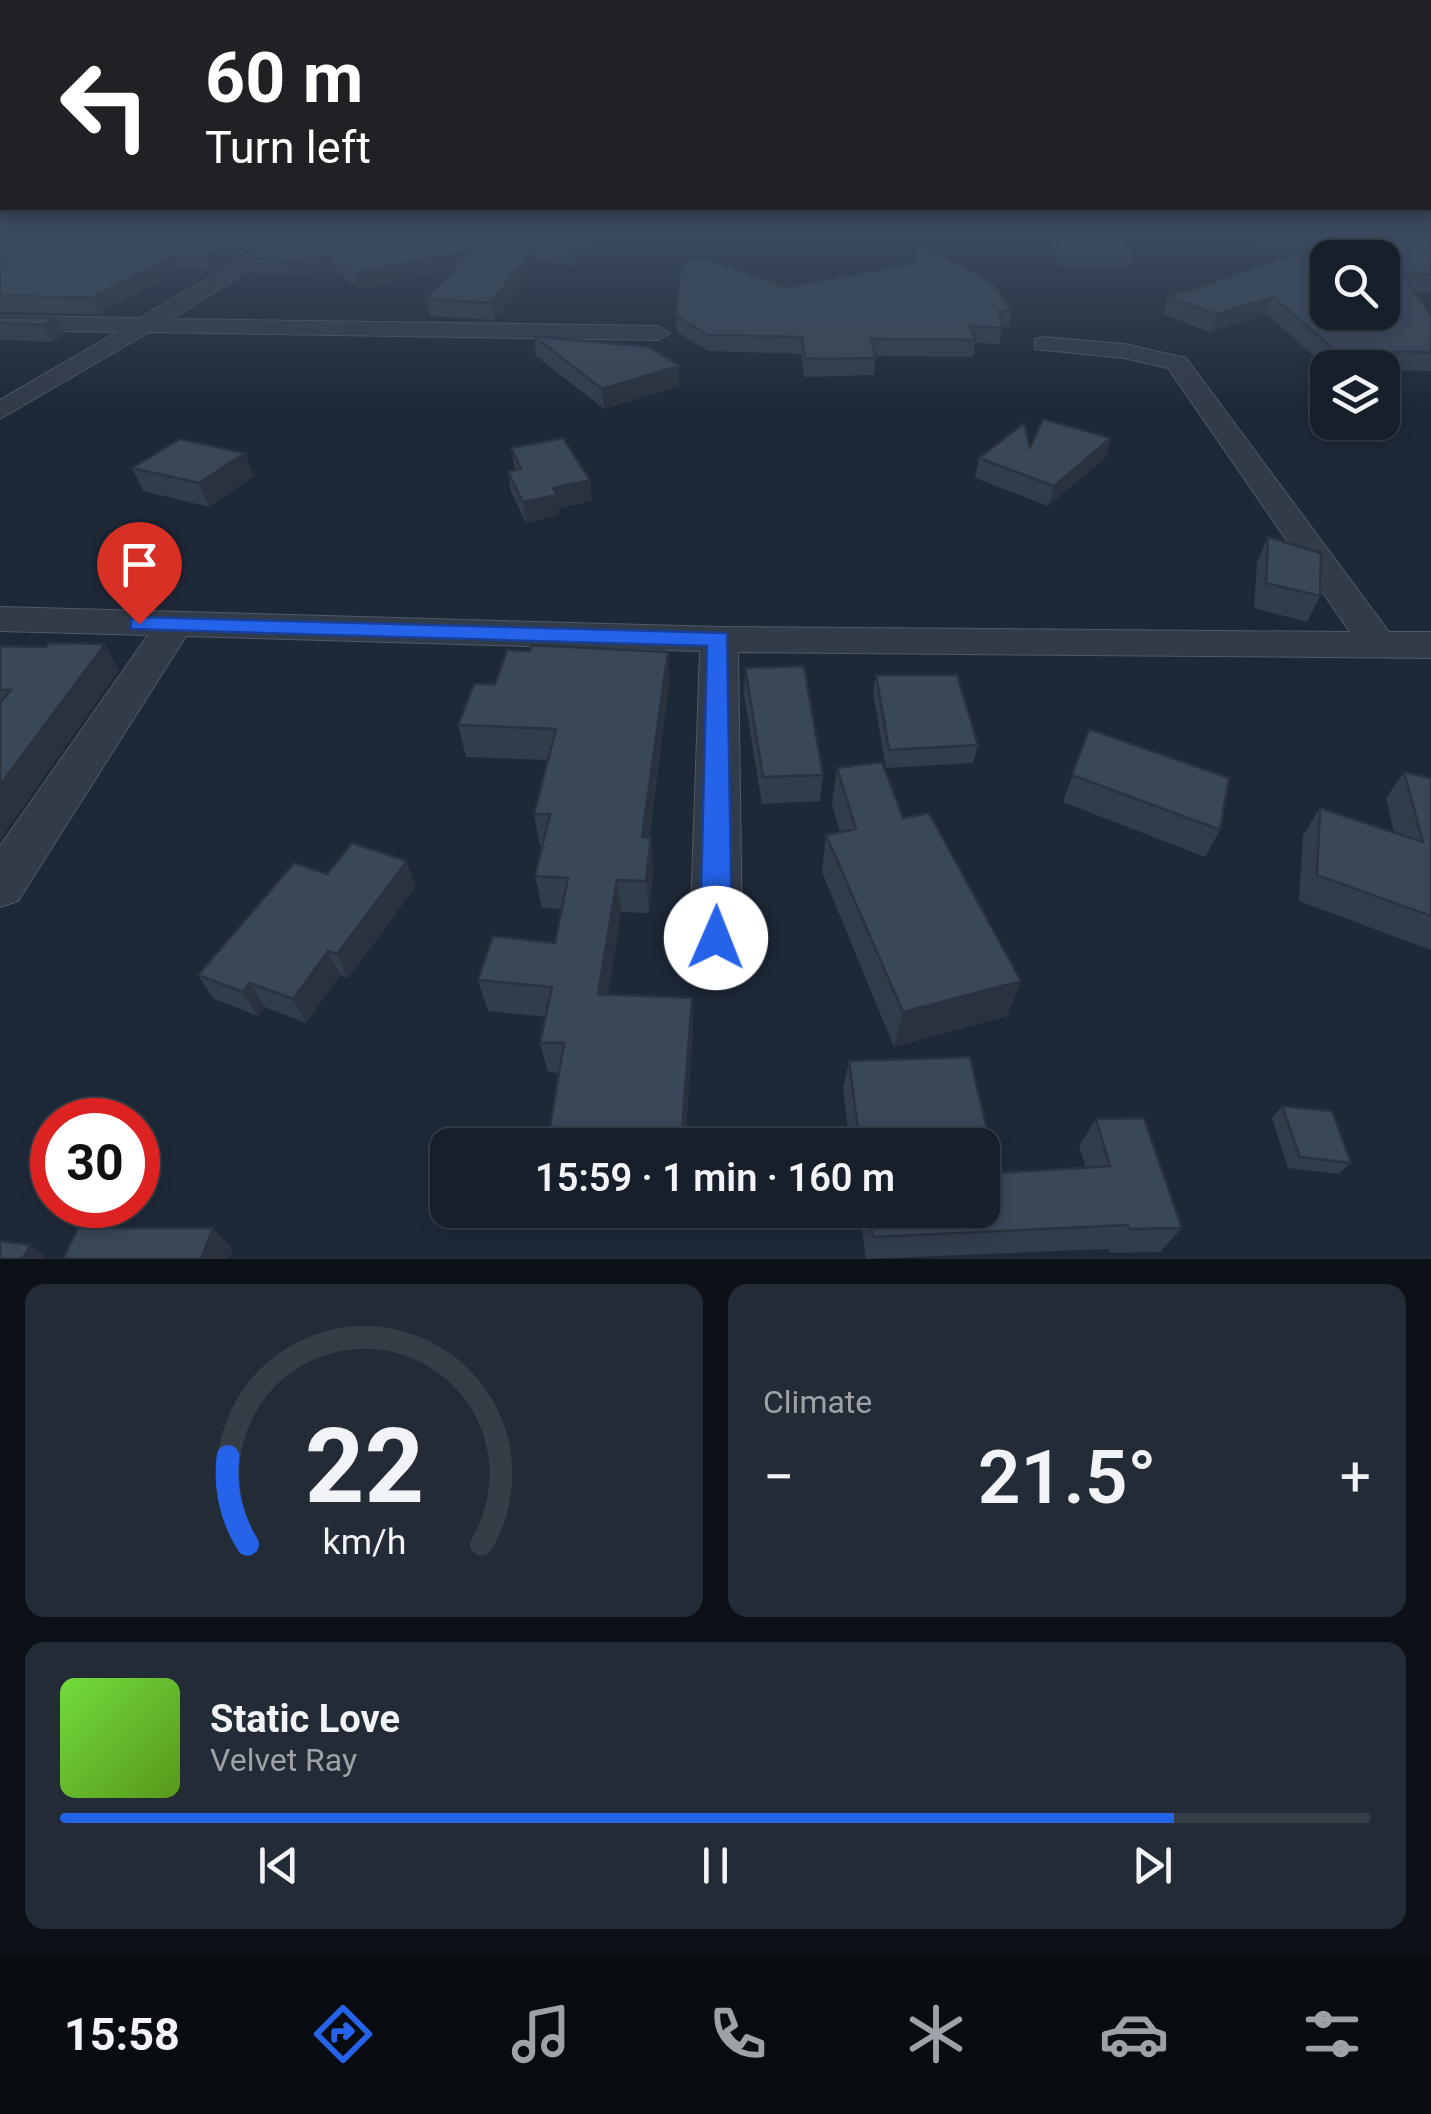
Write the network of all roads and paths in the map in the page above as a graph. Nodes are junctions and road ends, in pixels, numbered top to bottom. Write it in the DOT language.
graph roads {
  1 [pos="205,289"];
  2 [pos="0,323"];
  3 [pos="147,323"];
  4 [pos="658,332"];
  5 [pos="1043,344"];
  6 [pos="0,411"];
  7 [pos="0,619"];
  8 [pos="174,625"];
  9 [pos="718,638"];
  10 [pos="1431,645"];
  11 [pos="1380,647"];
  12 [pos="0,886"];
  13 [pos="716,938"];
  1 -- 3 [label="street"];
  2 -- 3 [label="street"];
  3 -- 4 [label="street"];
  3 -- 6 [label="street"];
  5 -- 11 [label="street"];
  7 -- 8 [label="street"];
  8 -- 9 [label="street"];
  8 -- 12 [label="street"];
  9 -- 11 [label="street"];
  9 -- 13 [label="street"];
  10 -- 11 [label="street"];
}
